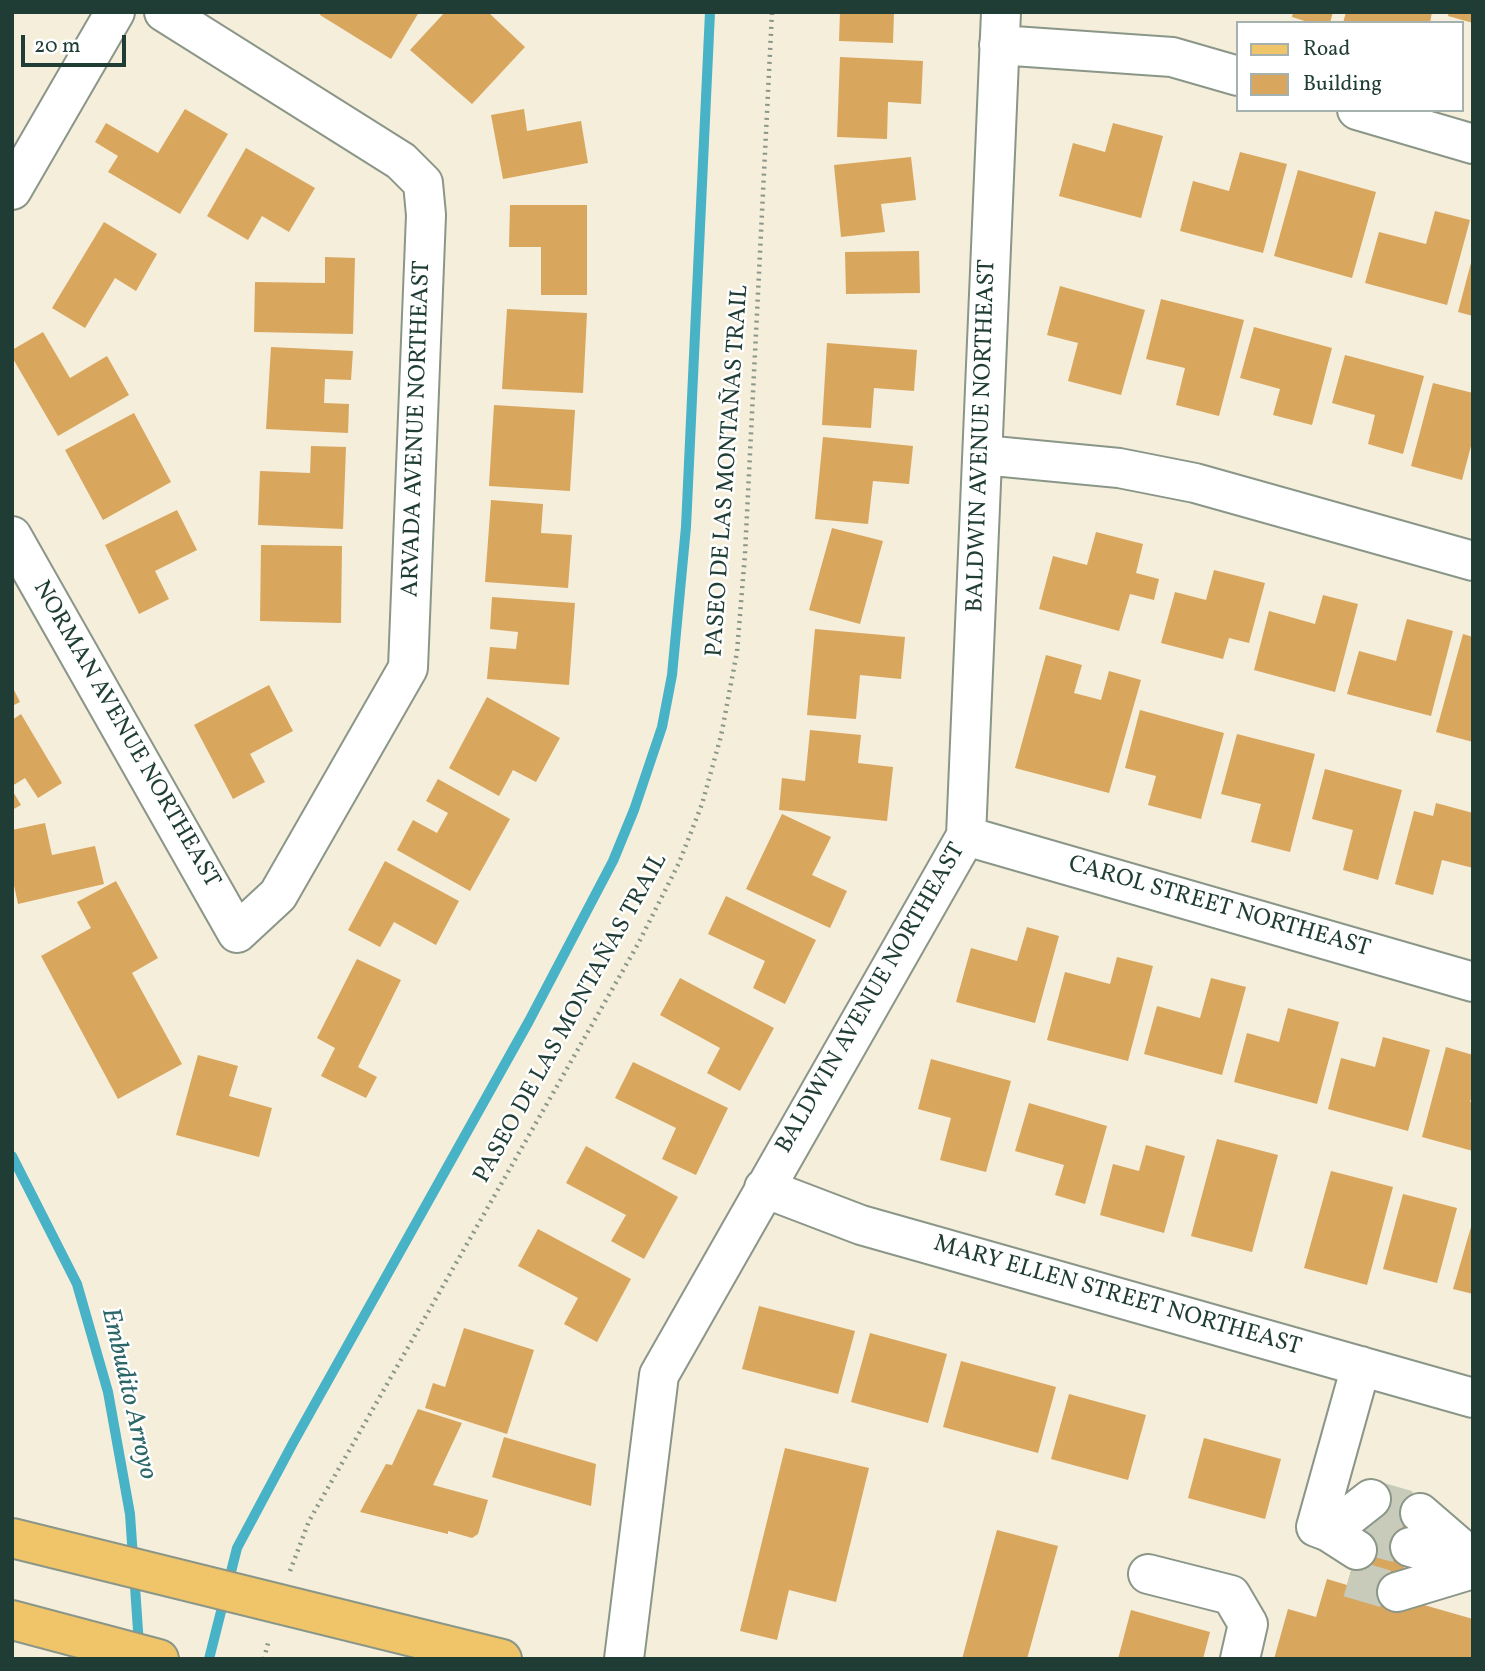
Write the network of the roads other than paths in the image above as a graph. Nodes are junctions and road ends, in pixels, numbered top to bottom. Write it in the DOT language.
graph roads {
  1 [pos="115,12"];
  2 [pos="164,12"];
  3 [pos="1000,29"];
  4 [pos="1236,75"];
  5 [pos="1364,112"];
  6 [pos="1473,144"];
  7 [pos="12,190"];
  8 [pos="983,455"];
  9 [pos="12,536"];
  10 [pos="1473,561"];
  11 [pos="966,836"];
  12 [pos="237,933"];
  13 [pos="1473,982"];
  14 [pos="764,1188"];
  15 [pos="1361,1366"];
  16 [pos="1473,1398"];
  17 [pos="12,1538"];
  18 [pos="1355,1539"];
  19 [pos="1473,1565"];
  20 [pos="1149,1574"];
  21 [pos="12,1620"];
  22 [pos="159,1659"];
  23 [pos="502,1659"];
  24 [pos="624,1659"];
  25 [pos="1240,1659"];
  1 -- 7 [label="street"];
  2 -- 12 [label="street, ARVADA AVENUE NORTHEAST"];
  3 -- 4 [label="street"];
  3 -- 8 [label="street, BALDWIN AVENUE NORTHEAST"];
  5 -- 6 [label="street"];
  8 -- 10 [label="street"];
  8 -- 11 [label="street, BALDWIN AVENUE NORTHEAST"];
  9 -- 12 [label="street, NORMAN AVENUE NORTHEAST"];
  11 -- 13 [label="street, CAROL STREET NORTHEAST"];
  11 -- 14 [label="street, BALDWIN AVENUE NORTHEAST"];
  14 -- 15 [label="street, MARY ELLEN STREET NORTHEAST"];
  14 -- 24 [label="street, BALDWIN AVENUE NORTHEAST"];
  15 -- 16 [label="street, MARY ELLEN STREET NORTHEAST"];
  15 -- 18 [label="street"];
  17 -- 23 [label="main road"];
  19 -- 19 [label="street"];
  20 -- 25 [label="street"];
  21 -- 22 [label="main road"];
}
